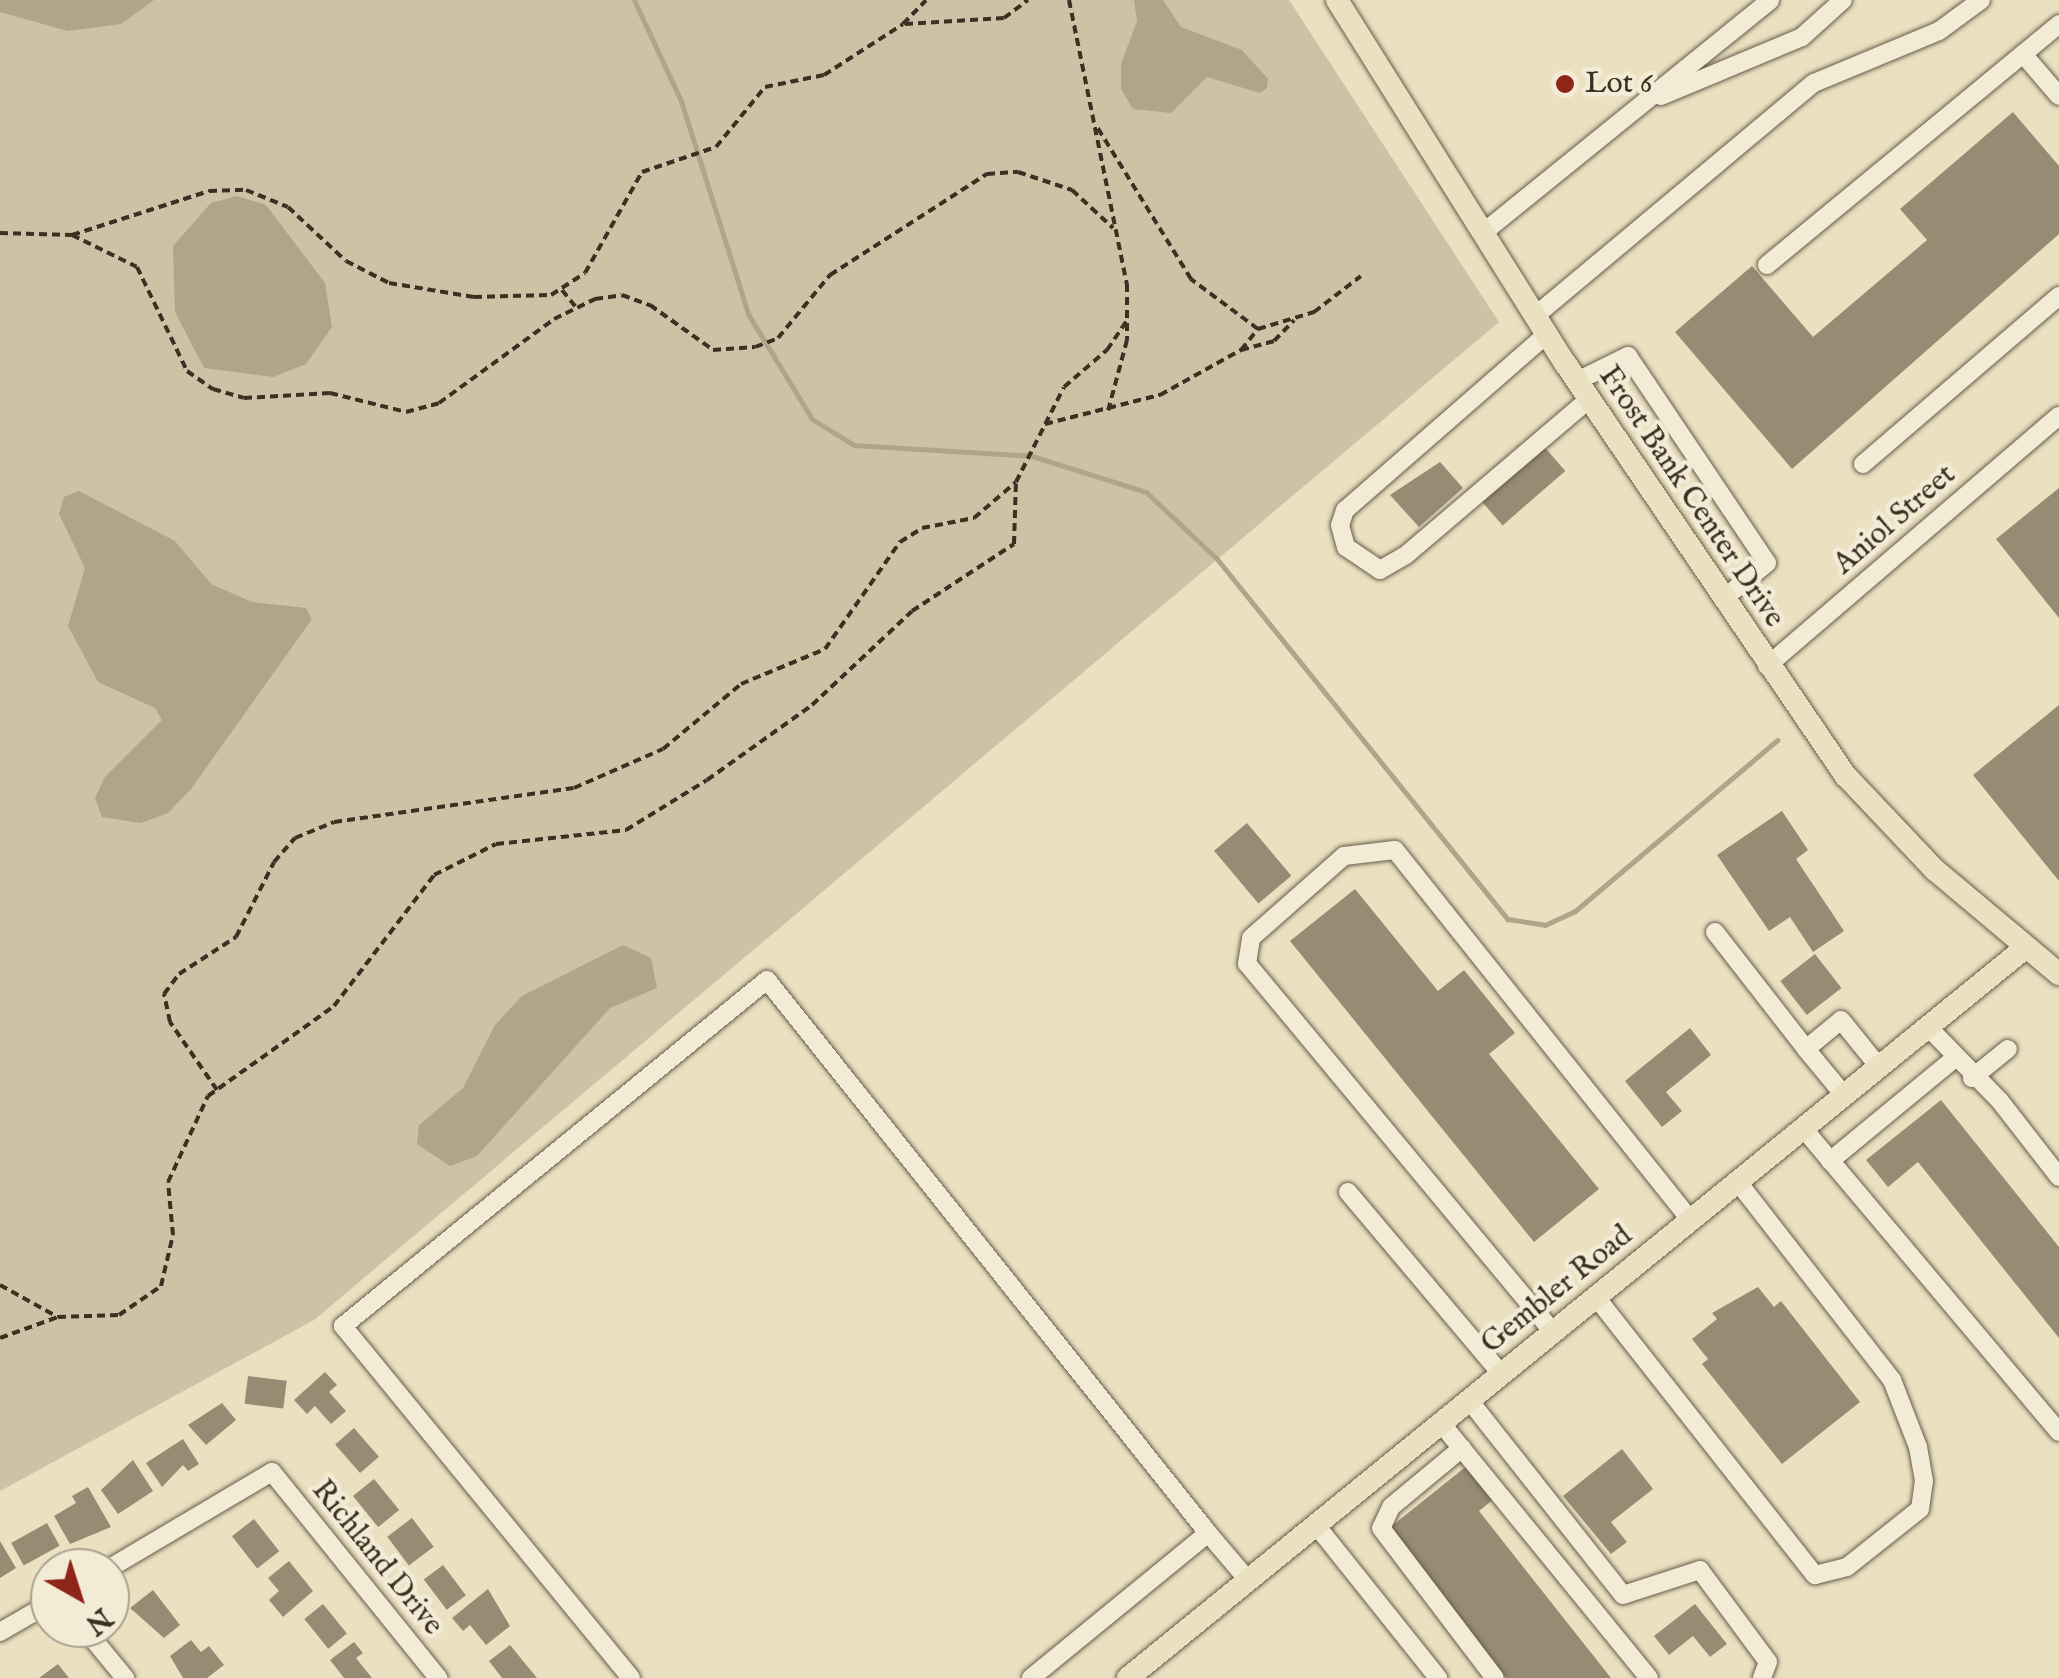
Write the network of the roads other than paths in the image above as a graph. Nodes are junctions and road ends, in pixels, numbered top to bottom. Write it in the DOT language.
graph roads {
  1 [pos="1337,0"];
  2 [pos="1770,0"];
  3 [pos="1843,0"];
  4 [pos="1981,0"];
  5 [pos="2059,24"];
  6 [pos="2023,54"];
  7 [pos="2059,96"];
  8 [pos="1642,104"];
  9 [pos="1484,232"];
  10 [pos="1767,264"];
  11 [pos="2059,296"];
  12 [pos="1541,325"];
  13 [pos="1583,390"];
  14 [pos="2059,416"];
  15 [pos="1863,464"];
  16 [pos="1722,599"];
  17 [pos="1768,666"];
  18 [pos="1714,932"];
  19 [pos="2024,948"];
  20 [pos="2059,974"];
  21 [pos="1928,1027"];
  22 [pos="1806,1048"];
  23 [pos="2008,1049"];
  24 [pos="1955,1058"];
  25 [pos="1879,1066"];
  26 [pos="1972,1078"];
  27 [pos="1844,1096"];
  28 [pos="1803,1128"];
  29 [pos="1830,1161"];
  30 [pos="2059,1176"];
  31 [pos="1738,1182"];
  32 [pos="1348,1192"];
  33 [pos="1690,1220"];
  34 [pos="1596,1297"];
  35 [pos="1553,1332"];
  36 [pos="1501,1374"];
  37 [pos="1469,1400"];
  38 [pos="1441,1423"];
  39 [pos="2059,1432"];
  40 [pos="1462,1448"];
  41 [pos="1316,1525"];
  42 [pos="1208,1532"];
  43 [pos="130,1556"];
  44 [pos="1248,1580"];
  45 [pos="30,1615"];
  46 [pos="0,1632"];
  47 [pos="100,1648"];
  48 [pos="1490,1676"];
  49 [pos="125,1678"];
  50 [pos="438,1678"];
  51 [pos="631,1678"];
  52 [pos="1031,1678"];
  53 [pos="1128,1678"];
  54 [pos="1438,1678"];
  55 [pos="1649,1678"];
  56 [pos="1762,1678"];
  1 -- 9 [label="main road, Frost Bank Center Drive"];
  2 -- 8 [label="street"];
  3 -- 8 [label="street"];
  4 -- 12 [label="street"];
  5 -- 6 [label="street"];
  6 -- 7 [label="street"];
  6 -- 10 [label="street"];
  8 -- 9 [label="street"];
  9 -- 12 [label="main road, Frost Bank Center Drive"];
  11 -- 15 [label="street"];
  12 -- 13 [label="main road, Frost Bank Center Drive"];
  12 -- 13 [label="street"];
  13 -- 16 [label="main road, Frost Bank Center Drive"];
  13 -- 16 [label="street"];
  14 -- 17 [label="street, Aniol Street"];
  16 -- 17 [label="main road, Frost Bank Center Drive"];
  17 -- 19 [label="main road, Frost Bank Center Drive"];
  18 -- 22 [label="street"];
  19 -- 20 [label="main road, Frost Bank Center Drive"];
  19 -- 21 [label="main road, Gembler Road"];
  21 -- 24 [label="street"];
  21 -- 25 [label="main road, Gembler Road"];
  22 -- 25 [label="street"];
  22 -- 27 [label="street"];
  23 -- 26 [label="street"];
  24 -- 26 [label="street"];
  24 -- 29 [label="street"];
  25 -- 27 [label="main road, Gembler Road"];
  26 -- 30 [label="street"];
  27 -- 28 [label="main road, Gembler Road"];
  28 -- 29 [label="street"];
  28 -- 31 [label="main road, Gembler Road"];
  29 -- 39 [label="street"];
  31 -- 33 [label="main road, Gembler Road"];
  31 -- 34 [label="street"];
  32 -- 36 [label="street"];
  33 -- 34 [label="main road, Gembler Road"];
  33 -- 35 [label="street"];
  34 -- 35 [label="main road, Gembler Road"];
  35 -- 36 [label="main road, Gembler Road"];
  36 -- 37 [label="main road, Gembler Road"];
  37 -- 38 [label="main road, Gembler Road"];
  37 -- 56 [label="street"];
  38 -- 40 [label="street"];
  38 -- 41 [label="main road, Gembler Road"];
  40 -- 48 [label="street"];
  40 -- 55 [label="street"];
  41 -- 44 [label="main road, Gembler Road"];
  41 -- 54 [label="street"];
  42 -- 44 [label="street"];
  42 -- 51 [label="street"];
  42 -- 52 [label="street"];
  43 -- 50 [label="street, Richland Drive"];
  44 -- 53 [label="main road, Gembler Road"];
  45 -- 46 [label="street"];
  47 -- 49 [label="street"];
}
